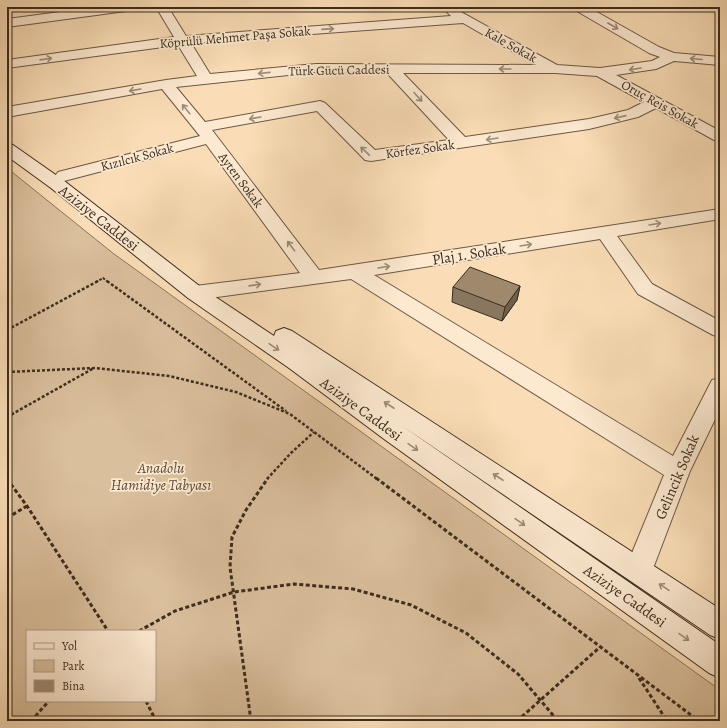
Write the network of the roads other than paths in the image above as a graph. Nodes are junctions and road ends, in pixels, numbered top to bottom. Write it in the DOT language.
graph roads {
  1 [pos="126,7"];
  2 [pos="162,7"];
  3 [pos="446,7"];
  4 [pos="579,7"];
  5 [pos="73,10"];
  6 [pos="464,18"];
  7 [pos="7,23"];
  8 [pos="183,40"];
  9 [pos="672,57"];
  10 [pos="720,61"];
  11 [pos="7,64"];
  12 [pos="392,69"];
  13 [pos="555,69"];
  14 [pos="600,72"];
  15 [pos="206,79"];
  16 [pos="166,84"];
  17 [pos="656,102"];
  18 [pos="7,112"];
  19 [pos="206,132"];
  20 [pos="7,133"];
  21 [pos="720,137"];
  22 [pos="461,144"];
  23 [pos="7,148"];
  24 [pos="64,176"];
  25 [pos="720,214"];
  26 [pos="605,232"];
  27 [pos="354,272"];
  28 [pos="314,277"];
  29 [pos="206,292"];
  30 [pos="720,330"];
  31 [pos="720,386"];
  32 [pos="712,421"];
  33 [pos="678,471"];
  34 [pos="639,570"];
  35 [pos="720,625"];
  36 [pos="720,663"];
  1 -- 5 [label="street"];
  2 -- 8 [label="street"];
  3 -- 6 [label="street, Kale Sokak"];
  4 -- 9 [label="street, one-way"];
  5 -- 7 [label="street"];
  8 -- 6 [label="street, Köprülü Mehmet Paşa Sokak, one-way"];
  6 -- 13 [label="street, Kale Sokak"];
  11 -- 8 [label="street, Köprülü Mehmet Paşa Sokak, one-way"];
  8 -- 15 [label="street"];
  10 -- 9 [label="street, one-way"];
  9 -- 14 [label="street, Türk Gücü Caddesi, one-way"];
  13 -- 12 [label="street, Türk Gücü Caddesi, one-way"];
  12 -- 15 [label="street, Türk Gücü Caddesi, one-way"];
  12 -- 22 [label="street, one-way"];
  13 -- 14 [label="street, Türk Gücü Caddesi"];
  14 -- 17 [label="street, Oruç Reis Sokak"];
  15 -- 16 [label="street, Türk Gücü Caddesi"];
  16 -- 18 [label="street, Türk Gücü Caddesi, one-way"];
  19 -- 16 [label="street, Ayten Sokak, one-way"];
  17 -- 21 [label="street, Oruç Reis Sokak"];
  17 -- 22 [label="street, Körfez Sokak, one-way"];
  22 -- 19 [label="street, Körfez Sokak, one-way"];
  19 -- 24 [label="street, Kızılcık Sokak"];
  28 -- 19 [label="street, Ayten Sokak, one-way"];
  20 -- 24 [label="street, Aziziye Caddesi"];
  23 -- 29 [label="street, Aziziye Caddesi"];
  24 -- 29 [label="street, Aziziye Caddesi"];
  26 -- 25 [label="street, Plaj 1. Sokak, one-way"];
  27 -- 26 [label="street, Plaj 1. Sokak, one-way"];
  26 -- 30 [label="street"];
  27 -- 28 [label="street, Plaj 1. Sokak"];
  27 -- 33 [label="street"];
  29 -- 28 [label="street, Plaj 1. Sokak, one-way"];
  34 -- 29 [label="street, Aziziye Caddesi, one-way"];
  29 -- 36 [label="street, Aziziye Caddesi, one-way"];
  31 -- 32 [label="street, Gelincik Sokak"];
  32 -- 33 [label="street, Gelincik Sokak"];
  33 -- 34 [label="street, Gelincik Sokak"];
  35 -- 34 [label="street, Aziziye Caddesi, one-way"];
}
